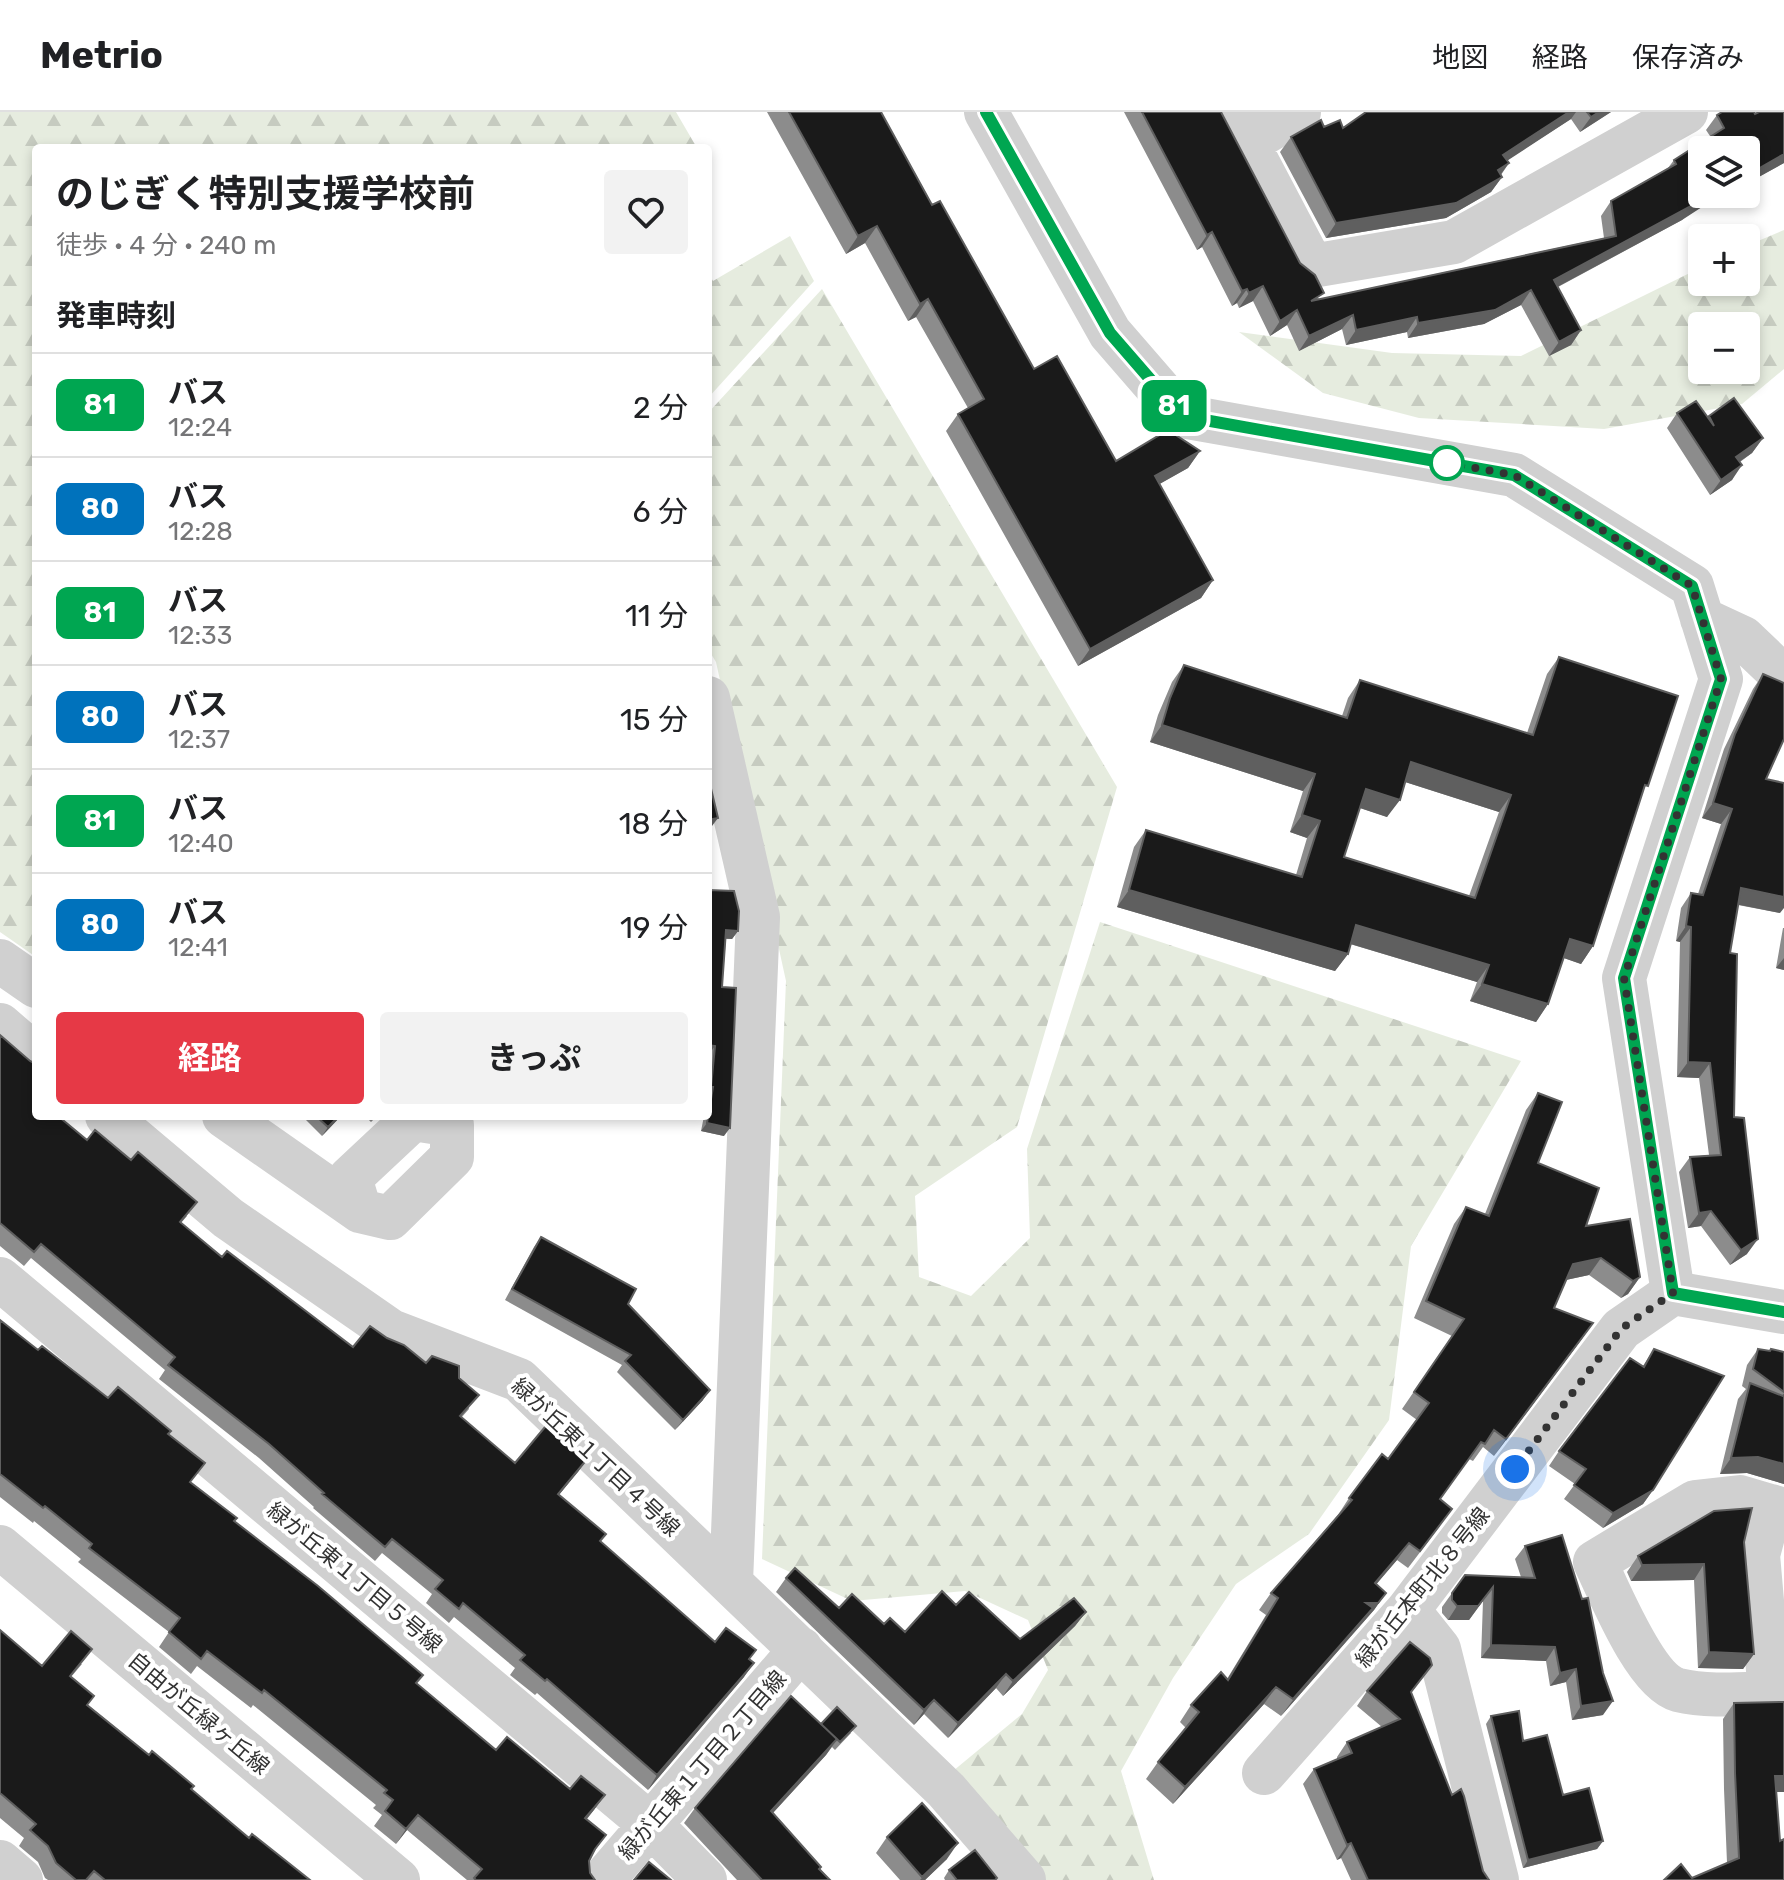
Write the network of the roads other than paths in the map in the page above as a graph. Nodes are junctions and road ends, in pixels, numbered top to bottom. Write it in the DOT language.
graph roads {
  1 [pos="986,112"];
  2 [pos="1299,112"];
  3 [pos="1686,112"];
  4 [pos="1239,127"];
  5 [pos="1702,619"];
  6 [pos="1784,677"];
  7 [pos="712,716"];
  8 [pos="0,961"];
  9 [pos="32,983"];
  10 [pos="0,1025"];
  11 [pos="32,1053"];
  12 [pos="112,1120"];
  13 [pos="232,1120"];
  14 [pos="456,1120"];
  15 [pos="0,1279"];
  16 [pos="1673,1293"];
  17 [pos="1784,1312"];
  18 [pos="1777,1508"];
  19 [pos="0,1547"];
  20 [pos="731,1582"];
  21 [pos="1408,1610"];
  22 [pos="801,1649"];
  23 [pos="1777,1693"];
  24 [pos="1264,1773"];
  25 [pos="651,1825"];
  26 [pos="0,1862"];
  27 [pos="21,1880"];
  28 [pos="398,1880"];
  29 [pos="603,1880"];
  30 [pos="705,1880"];
  31 [pos="1024,1880"];
  32 [pos="1497,1880"];
  1 -- 5 [label="street"];
  2 -- 4 [label="street"];
  3 -- 4 [label="street"];
  5 -- 6 [label="street"];
  5 -- 16 [label="street"];
  7 -- 20 [label="street"];
  8 -- 9 [label="street"];
  10 -- 11 [label="street"];
  12 -- 20 [label="street, 緑が丘東１丁目４号線"];
  13 -- 14 [label="street"];
  15 -- 25 [label="street, 緑が丘東１丁目５号線"];
  16 -- 17 [label="street"];
  16 -- 21 [label="street, 緑が丘本町北８号線"];
  18 -- 23 [label="street"];
  18 -- 23 [label="street"];
  19 -- 28 [label="street, 自由が丘緑ヶ丘線"];
  20 -- 22 [label="street, 緑が丘東１丁目４号線"];
  21 -- 24 [label="street, 緑が丘本町北８号線"];
  21 -- 32 [label="street"];
  22 -- 25 [label="street, 緑が丘東１丁目２丁目線"];
  22 -- 31 [label="street, 緑が丘東１丁目４号線"];
  25 -- 29 [label="street, 緑が丘東１丁目２丁目線"];
  25 -- 30 [label="street, 緑が丘東１丁目５号線"];
  26 -- 27 [label="street"];
}
